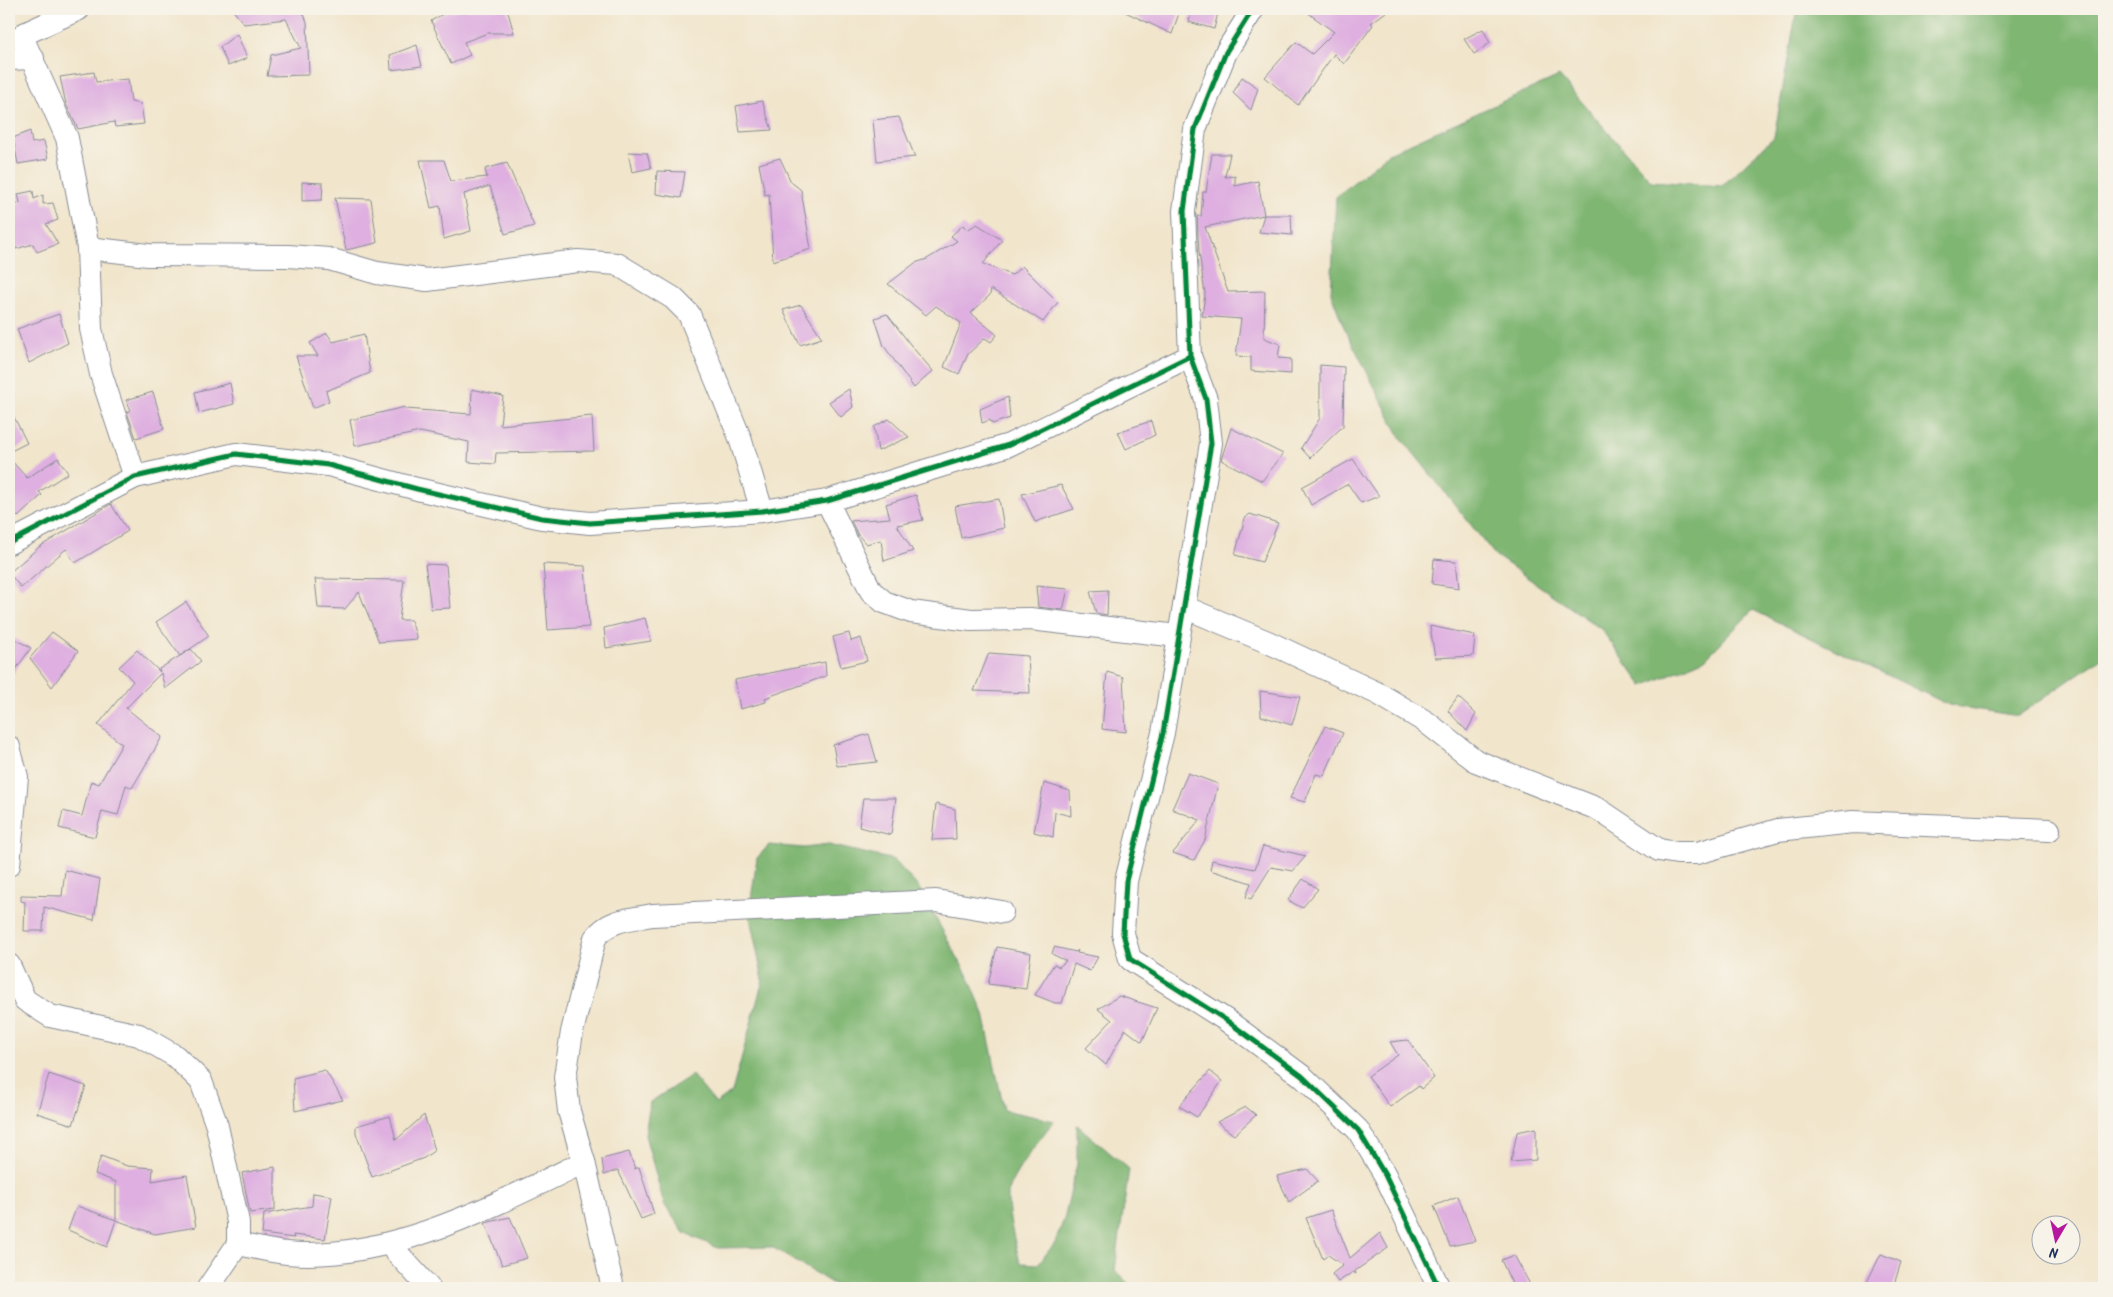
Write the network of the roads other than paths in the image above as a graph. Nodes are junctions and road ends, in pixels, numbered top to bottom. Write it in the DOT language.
graph roads {
  1 [pos="80,9"];
  2 [pos="1253,9"];
  3 [pos="33,58"];
  4 [pos="9,59"];
  5 [pos="88,248"];
  6 [pos="1190,356"];
  7 [pos="135,477"];
  8 [pos="827,501"];
  9 [pos="762,511"];
  10 [pos="9,543"];
  11 [pos="1184,607"];
  12 [pos="1178,636"];
  13 [pos="9,747"];
  14 [pos="2050,830"];
  15 [pos="9,865"];
  16 [pos="1002,912"];
  17 [pos="9,965"];
  18 [pos="584,1162"];
  19 [pos="238,1244"];
  20 [pos="390,1244"];
  21 [pos="208,1288"];
  22 [pos="429,1288"];
  23 [pos="613,1288"];
  24 [pos="1439,1288"];
  1 -- 3 [label="street"];
  2 -- 6 [label="street"];
  3 -- 4 [label="street"];
  3 -- 5 [label="street"];
  5 -- 7 [label="street"];
  5 -- 9 [label="street"];
  6 -- 8 [label="street"];
  6 -- 11 [label="street"];
  7 -- 9 [label="street"];
  7 -- 10 [label="street"];
  8 -- 9 [label="street"];
  8 -- 12 [label="street"];
  11 -- 12 [label="street"];
  11 -- 14 [label="street"];
  12 -- 24 [label="street"];
  13 -- 15 [label="street"];
  16 -- 18 [label="street"];
  17 -- 19 [label="street"];
  18 -- 20 [label="street"];
  18 -- 23 [label="street"];
  19 -- 20 [label="street"];
  19 -- 21 [label="street"];
  20 -- 22 [label="street"];
}
